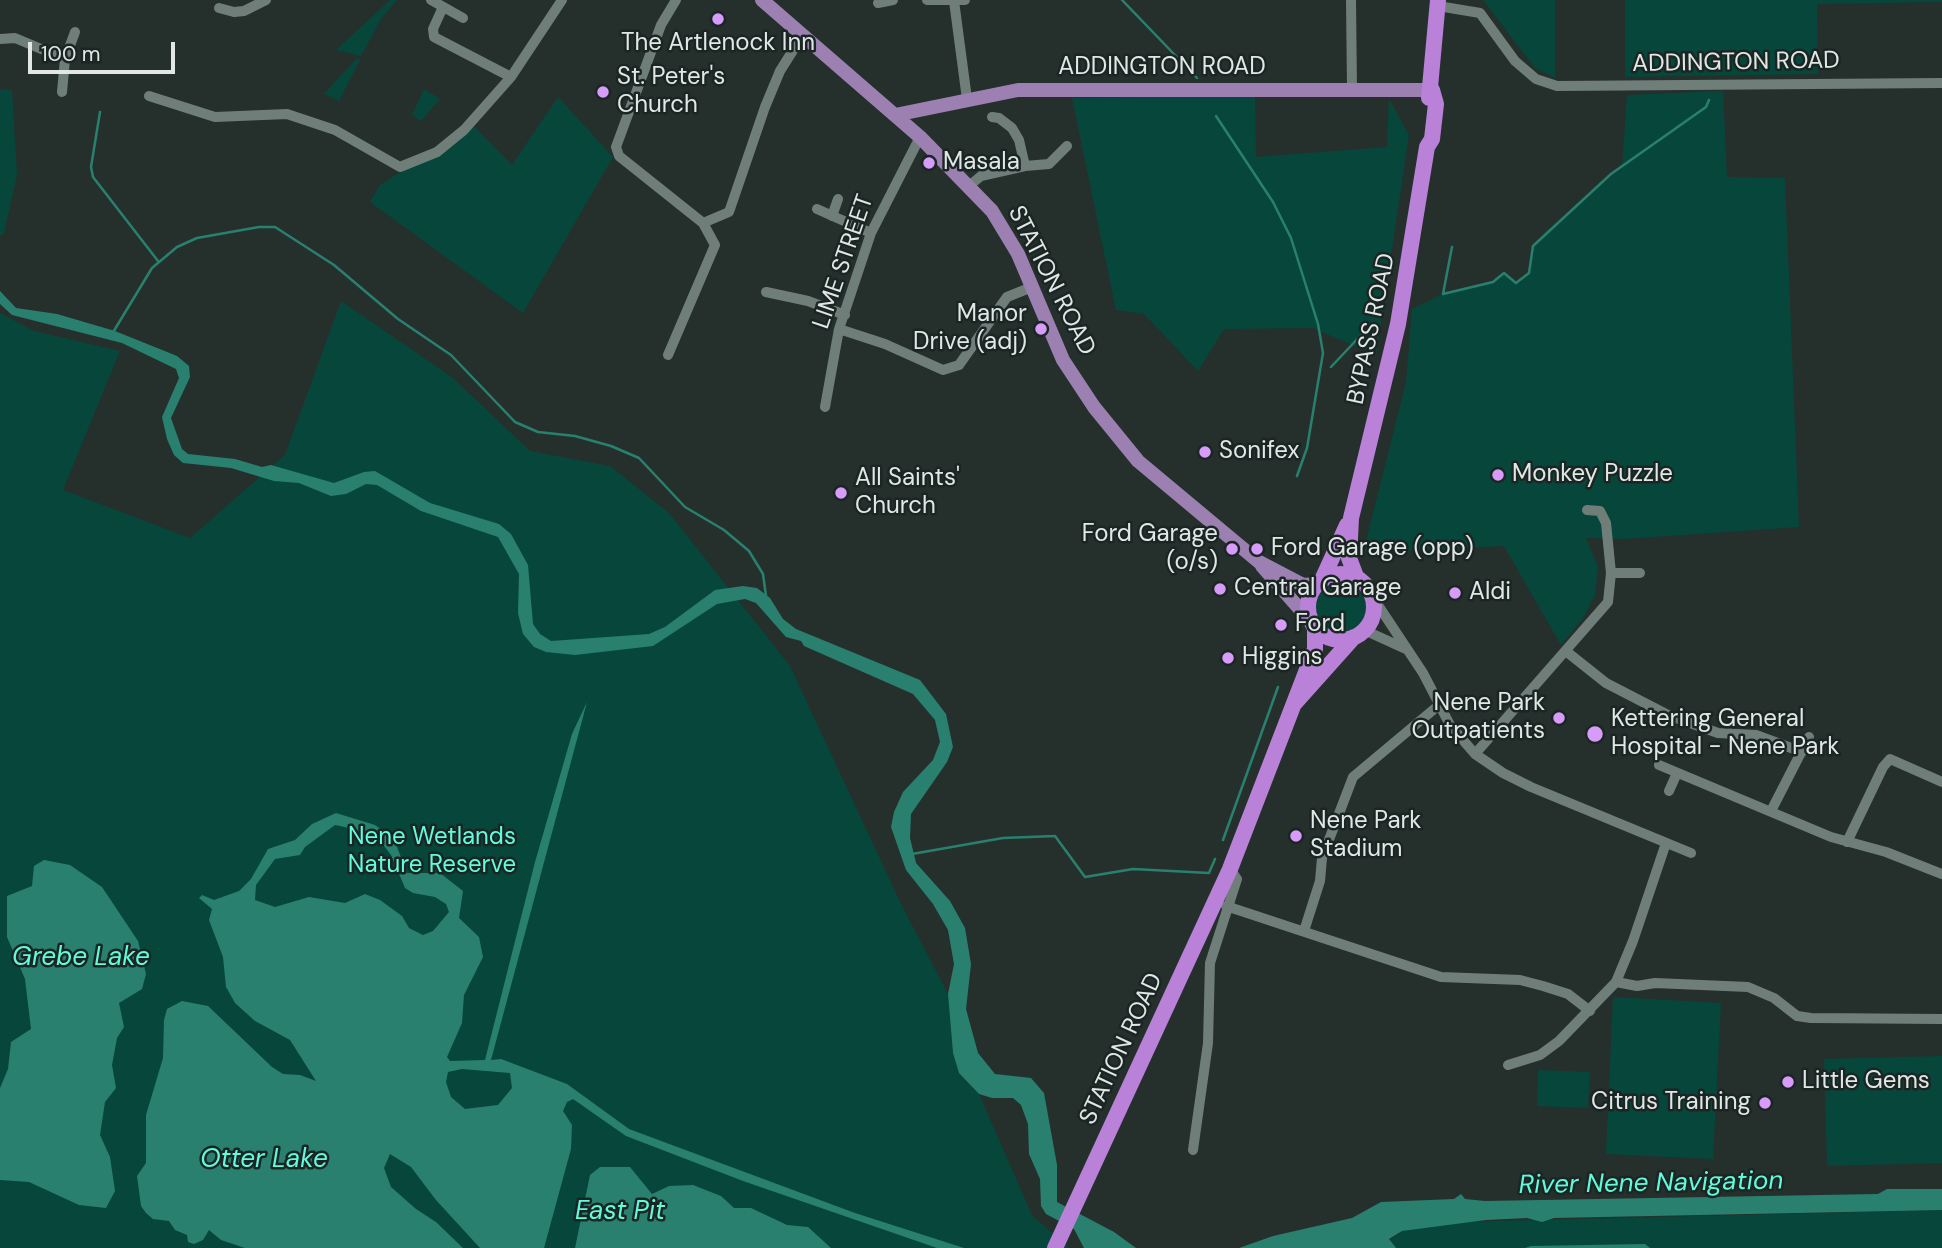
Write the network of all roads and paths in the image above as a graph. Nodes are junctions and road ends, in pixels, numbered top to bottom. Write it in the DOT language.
graph roads {
  1 [pos="266,0"];
  2 [pos="431,0"];
  3 [pos="562,0"];
  4 [pos="676,0"];
  5 [pos="762,0"];
  6 [pos="893,0"];
  7 [pos="927,0"];
  8 [pos="965,0"];
  9 [pos="1351,0"];
  10 [pos="954,1"];
  11 [pos="878,3"];
  12 [pos="1438,3"];
  13 [pos="443,7"];
  14 [pos="219,9"];
  15 [pos="463,18"];
  16 [pos="75,32"];
  17 [pos="802,36"];
  18 [pos="0,39"];
  19 [pos="65,59"];
  20 [pos="511,76"];
  21 [pos="1942,83"];
  22 [pos="1352,89"];
  23 [pos="1432,90"];
  24 [pos="62,92"];
  25 [pos="149,96"];
  26 [pos="967,99"];
  27 [pos="895,115"];
  28 [pos="992,117"];
  29 [pos="920,136"];
  30 [pos="1067,146"];
  31 [pos="1025,166"];
  32 [pos="969,186"];
  33 [pos="838,199"];
  34 [pos="817,209"];
  35 [pos="832,216"];
  36 [pos="703,223"];
  37 [pos="871,233"];
  38 [pos="1032,287"];
  39 [pos="766,292"];
  40 [pos="845,315"];
  41 [pos="839,329"];
  42 [pos="668,355"];
  43 [pos="825,407"];
  44 [pos="1587,510"];
  45 [pos="1351,518"];
  46 [pos="1259,562"];
  47 [pos="1611,573"];
  48 [pos="1640,573"];
  49 [pos="1357,579"];
  50 [pos="1320,582"];
  51 [pos="1370,593"];
  52 [pos="1314,625"];
  53 [pos="1359,634"];
  54 [pos="1408,650"];
  55 [pos="1567,652"];
  56 [pos="1295,703"];
  57 [pos="1439,705"];
  58 [pos="1809,737"];
  59 [pos="1802,752"];
  60 [pos="1475,754"];
  61 [pos="1659,765"];
  62 [pos="1677,774"];
  63 [pos="1942,782"];
  64 [pos="1670,791"];
  65 [pos="1771,811"];
  66 [pos="1847,842"];
  67 [pos="1666,843"];
  68 [pos="1692,853"];
  69 [pos="1230,869"];
  70 [pos="1942,874"];
  71 [pos="1226,906"];
  72 [pos="1304,931"];
  73 [pos="1616,982"];
  74 [pos="1590,1011"];
  75 [pos="1942,1019"];
  76 [pos="1508,1065"];
  77 [pos="1193,1150"];
  78 [pos="1055,1248"];
  1 -- 14 [label="street"];
  2 -- 13 [label="street"];
  3 -- 20 [label="street"];
  4 -- 36 [label="street"];
  5 -- 17 [label="main road, STATION ROAD"];
  6 -- 11 [label="street"];
  7 -- 10 [label="street"];
  8 -- 10 [label="street"];
  9 -- 22 [label="street"];
  10 -- 26 [label="street"];
  12 -- 21 [label="street, ADDINGTON ROAD"];
  12 -- 23 [label="highway, BYPASS ROAD"];
  13 -- 15 [label="street"];
  13 -- 20 [label="street"];
  16 -- 19 [label="street"];
  17 -- 27 [label="main road, STATION ROAD"];
  17 -- 36 [label="street"];
  18 -- 19 [label="street"];
  19 -- 24 [label="street"];
  20 -- 25 [label="street"];
  22 -- 23 [label="main road, ADDINGTON ROAD"];
  22 -- 26 [label="main road, ADDINGTON ROAD"];
  23 -- 45 [label="highway, BYPASS ROAD"];
  26 -- 27 [label="main road, ADDINGTON ROAD"];
  27 -- 29 [label="main road, STATION ROAD"];
  28 -- 31 [label="street"];
  29 -- 32 [label="main road, STATION ROAD"];
  29 -- 37 [label="street, LIME STREET"];
  30 -- 31 [label="street"];
  31 -- 32 [label="street"];
  32 -- 38 [label="main road, STATION ROAD"];
  33 -- 35 [label="street"];
  34 -- 35 [label="street"];
  35 -- 37 [label="street"];
  36 -- 42 [label="street"];
  37 -- 40 [label="street, LIME STREET"];
  38 -- 41 [label="street"];
  38 -- 46 [label="main road, STATION ROAD"];
  39 -- 40 [label="street"];
  40 -- 41 [label="street, LIME STREET"];
  41 -- 43 [label="street, LIME STREET"];
  44 -- 47 [label="street"];
  45 -- 49 [label="highway, BYPASS ROAD"];
  45 -- 50 [label="highway, BYPASS ROAD"];
  46 -- 50 [label="main road, STATION ROAD"];
  46 -- 52 [label="main road, STATION ROAD"];
  47 -- 48 [label="street"];
  47 -- 55 [label="street"];
  49 -- 50 [label="highway"];
  49 -- 51 [label="highway"];
  50 -- 52 [label="highway"];
  51 -- 53 [label="highway"];
  51 -- 54 [label="street"];
  52 -- 53 [label="highway"];
  52 -- 56 [label="highway, STATION ROAD"];
  53 -- 54 [label="street"];
  53 -- 56 [label="highway, STATION ROAD"];
  54 -- 57 [label="street"];
  55 -- 59 [label="street"];
  55 -- 60 [label="street"];
  56 -- 69 [label="highway, STATION ROAD"];
  57 -- 60 [label="street"];
  57 -- 72 [label="street"];
  58 -- 59 [label="street"];
  59 -- 65 [label="street"];
  60 -- 67 [label="street"];
  61 -- 62 [label="street"];
  62 -- 64 [label="street"];
  62 -- 65 [label="street"];
  63 -- 66 [label="street"];
  65 -- 66 [label="street"];
  66 -- 70 [label="street"];
  67 -- 68 [label="street"];
  67 -- 73 [label="street"];
  69 -- 71 [label="street, STATION ROAD"];
  69 -- 78 [label="highway, STATION ROAD"];
  71 -- 72 [label="street"];
  71 -- 77 [label="street, STATION ROAD"];
  72 -- 74 [label="street"];
  73 -- 74 [label="street"];
  73 -- 75 [label="street"];
  74 -- 76 [label="street"];
}
